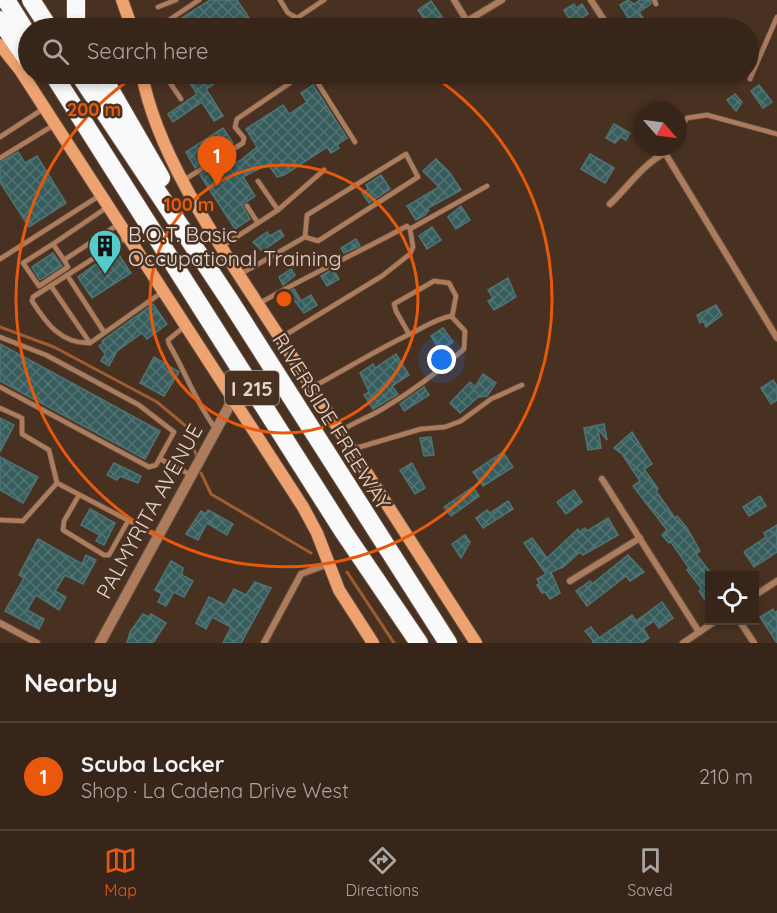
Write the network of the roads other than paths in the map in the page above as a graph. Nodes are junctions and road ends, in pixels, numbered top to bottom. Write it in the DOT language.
graph roads {
  1 [pos="6,0"];
  2 [pos="31,0"];
  3 [pos="76,0"];
  4 [pos="122,0"];
  5 [pos="176,0"];
  6 [pos="199,0"];
  7 [pos="281,0"];
  8 [pos="324,0"];
  9 [pos="454,0"];
  10 [pos="502,0"];
  11 [pos="592,0"];
  12 [pos="158,7"];
  13 [pos="777,17"];
  14 [pos="43,18"];
  15 [pos="76,18"];
  16 [pos="128,18"];
  17 [pos="172,18"];
  18 [pos="465,18"];
  19 [pos="472,18"];
  20 [pos="603,18"];
  21 [pos="18,19"];
  22 [pos="0,20"];
  23 [pos="0,45"];
  24 [pos="18,46"];
  25 [pos="759,58"];
  26 [pos="18,73"];
  27 [pos="27,84"];
  28 [pos="45,84"];
  29 [pos="59,84"];
  30 [pos="85,84"];
  31 [pos="107,84"];
  32 [pos="145,84"];
  33 [pos="171,84"];
  34 [pos="288,84"];
  35 [pos="318,84"];
  36 [pos="181,99"];
  37 [pos="45,108"];
  38 [pos="687,118"];
  39 [pos="56,125"];
  40 [pos="89,130"];
  41 [pos="777,134"];
  42 [pos="0,137"];
  43 [pos="355,142"];
  44 [pos="657,156"];
  45 [pos="671,156"];
  46 [pos="0,158"];
  47 [pos="324,170"];
  48 [pos="184,180"];
  49 [pos="258,182"];
  50 [pos="487,186"];
  51 [pos="101,195"];
  52 [pos="610,204"];
  53 [pos="109,206"];
  54 [pos="247,206"];
  55 [pos="278,210"];
  56 [pos="258,223"];
  57 [pos="120,224"];
  58 [pos="410,229"];
  59 [pos="128,236"];
  60 [pos="304,237"];
  61 [pos="53,244"];
  62 [pos="221,247"];
  63 [pos="0,259"];
  64 [pos="64,260"];
  65 [pos="67,275"];
  66 [pos="239,275"];
  67 [pos="51,286"];
  68 [pos="164,291"];
  69 [pos="230,301"];
  70 [pos="258,304"];
  71 [pos="452,316"];
  72 [pos="186,326"];
  73 [pos="104,332"];
  74 [pos="409,334"];
  75 [pos="0,337"];
  76 [pos="280,338"];
  77 [pos="777,338"];
  78 [pos="90,343"];
  79 [pos="522,385"];
  80 [pos="0,387"];
  81 [pos="312,387"];
  82 [pos="233,399"];
  83 [pos="0,408"];
  84 [pos="216,429"];
  85 [pos="340,432"];
  86 [pos="351,449"];
  87 [pos="160,459"];
  88 [pos="191,475"];
  89 [pos="602,479"];
  90 [pos="57,483"];
  91 [pos="79,495"];
  92 [pos="0,520"];
  93 [pos="128,520"];
  94 [pos="158,536"];
  95 [pos="639,538"];
  96 [pos="328,564"];
  97 [pos="570,581"];
  98 [pos="777,581"];
  99 [pos="759,593"];
  100 [pos="0,623"];
  101 [pos="710,625"];
  102 [pos="743,625"];
  103 [pos="699,632"];
  104 [pos="367,640"];
  105 [pos="37,643"];
  106 [pos="100,643"];
  107 [pos="264,643"];
  108 [pos="418,643"];
  109 [pos="448,643"];
  110 [pos="476,643"];
  111 [pos="683,643"];
  112 [pos="754,643"];
  1 -- 21 [label="highway"];
  2 -- 14 [label="highway"];
  3 -- 15 [label="highway"];
  4 -- 16 [label="main road"];
  5 -- 12 [label="lane"];
  6 -- 17 [label="lane"];
  7 -- 8 [label="lane"];
  9 -- 18 [label="street"];
  10 -- 19 [label="street"];
  11 -- 20 [label="street"];
  13 -- 25 [label="lane"];
  22 -- 24 [label="highway"];
  23 -- 26 [label="main road"];
  27 -- 37 [label="main road"];
  28 -- 40 [label="highway"];
  29 -- 40 [label="highway, I 215"];
  30 -- 69 [label="highway, RIVERSIDE FREEWAY / I 215"];
  31 -- 69 [label="highway"];
  32 -- 48 [label="main road"];
  33 -- 36 [label="lane"];
  34 -- 48 [label="lane"];
  35 -- 43 [label="lane"];
  37 -- 39 [label="main road"];
  37 -- 42 [label="lane"];
  38 -- 41 [label="lane"];
  39 -- 46 [label="lane"];
  39 -- 51 [label="main road"];
  40 -- 108 [label="highway, I 215"];
  44 -- 52 [label="street"];
  45 -- 77 [label="street"];
  47 -- 55 [label="lane"];
  48 -- 62 [label="main road"];
  49 -- 55 [label="lane"];
  50 -- 58 [label="lane"];
  51 -- 53 [label="main road"];
  51 -- 63 [label="lane"];
  53 -- 57 [label="main road"];
  53 -- 61 [label="lane"];
  54 -- 56 [label="lane"];
  55 -- 56 [label="lane"];
  56 -- 62 [label="lane"];
  57 -- 59 [label="main road"];
  57 -- 64 [label="lane"];
  58 -- 70 [label="lane"];
  58 -- 76 [label="lane"];
  59 -- 65 [label="lane"];
  59 -- 68 [label="main road"];
  60 -- 60 [label="lane"];
  60 -- 66 [label="lane"];
  61 -- 64 [label="lane"];
  61 -- 64 [label="lane"];
  62 -- 66 [label="main road"];
  65 -- 67 [label="lane"];
  65 -- 73 [label="lane"];
  66 -- 70 [label="main road"];
  67 -- 78 [label="lane"];
  67 -- 78 [label="lane"];
  68 -- 72 [label="main road"];
  68 -- 73 [label="lane"];
  69 -- 109 [label="highway, RIVERSIDE FREEWAY / I 215"];
  70 -- 76 [label="main road"];
  71 -- 74 [label="lane"];
  71 -- 74 [label="lane"];
  71 -- 85 [label="lane"];
  72 -- 82 [label="main road"];
  72 -- 84 [label="lane"];
  73 -- 78 [label="lane"];
  74 -- 81 [label="lane"];
  75 -- 87 [label="lane"];
  76 -- 81 [label="main road"];
  79 -- 86 [label="lane"];
  80 -- 87 [label="lane"];
  81 -- 85 [label="main road"];
  82 -- 84 [label="street, PALMYRITA AVENUE"];
  82 -- 96 [label="main road"];
  83 -- 90 [label="lane"];
  84 -- 88 [label="street, PALMYRITA AVENUE"];
  85 -- 86 [label="main road"];
  86 -- 110 [label="main road"];
  87 -- 88 [label="lane"];
  88 -- 94 [label="street, PALMYRITA AVENUE"];
  89 -- 95 [label="street"];
  90 -- 91 [label="lane"];
  90 -- 92 [label="lane"];
  91 -- 93 [label="lane"];
  91 -- 93 [label="lane"];
  93 -- 94 [label="lane"];
  94 -- 106 [label="street, PALMYRITA AVENUE"];
  95 -- 97 [label="street"];
  95 -- 103 [label="street"];
  96 -- 104 [label="main road"];
  96 -- 107 [label="street"];
  98 -- 99 [label="street"];
  100 -- 105 [label="street"];
  101 -- 103 [label="street"];
  102 -- 112 [label="street"];
  103 -- 111 [label="street"];
}
